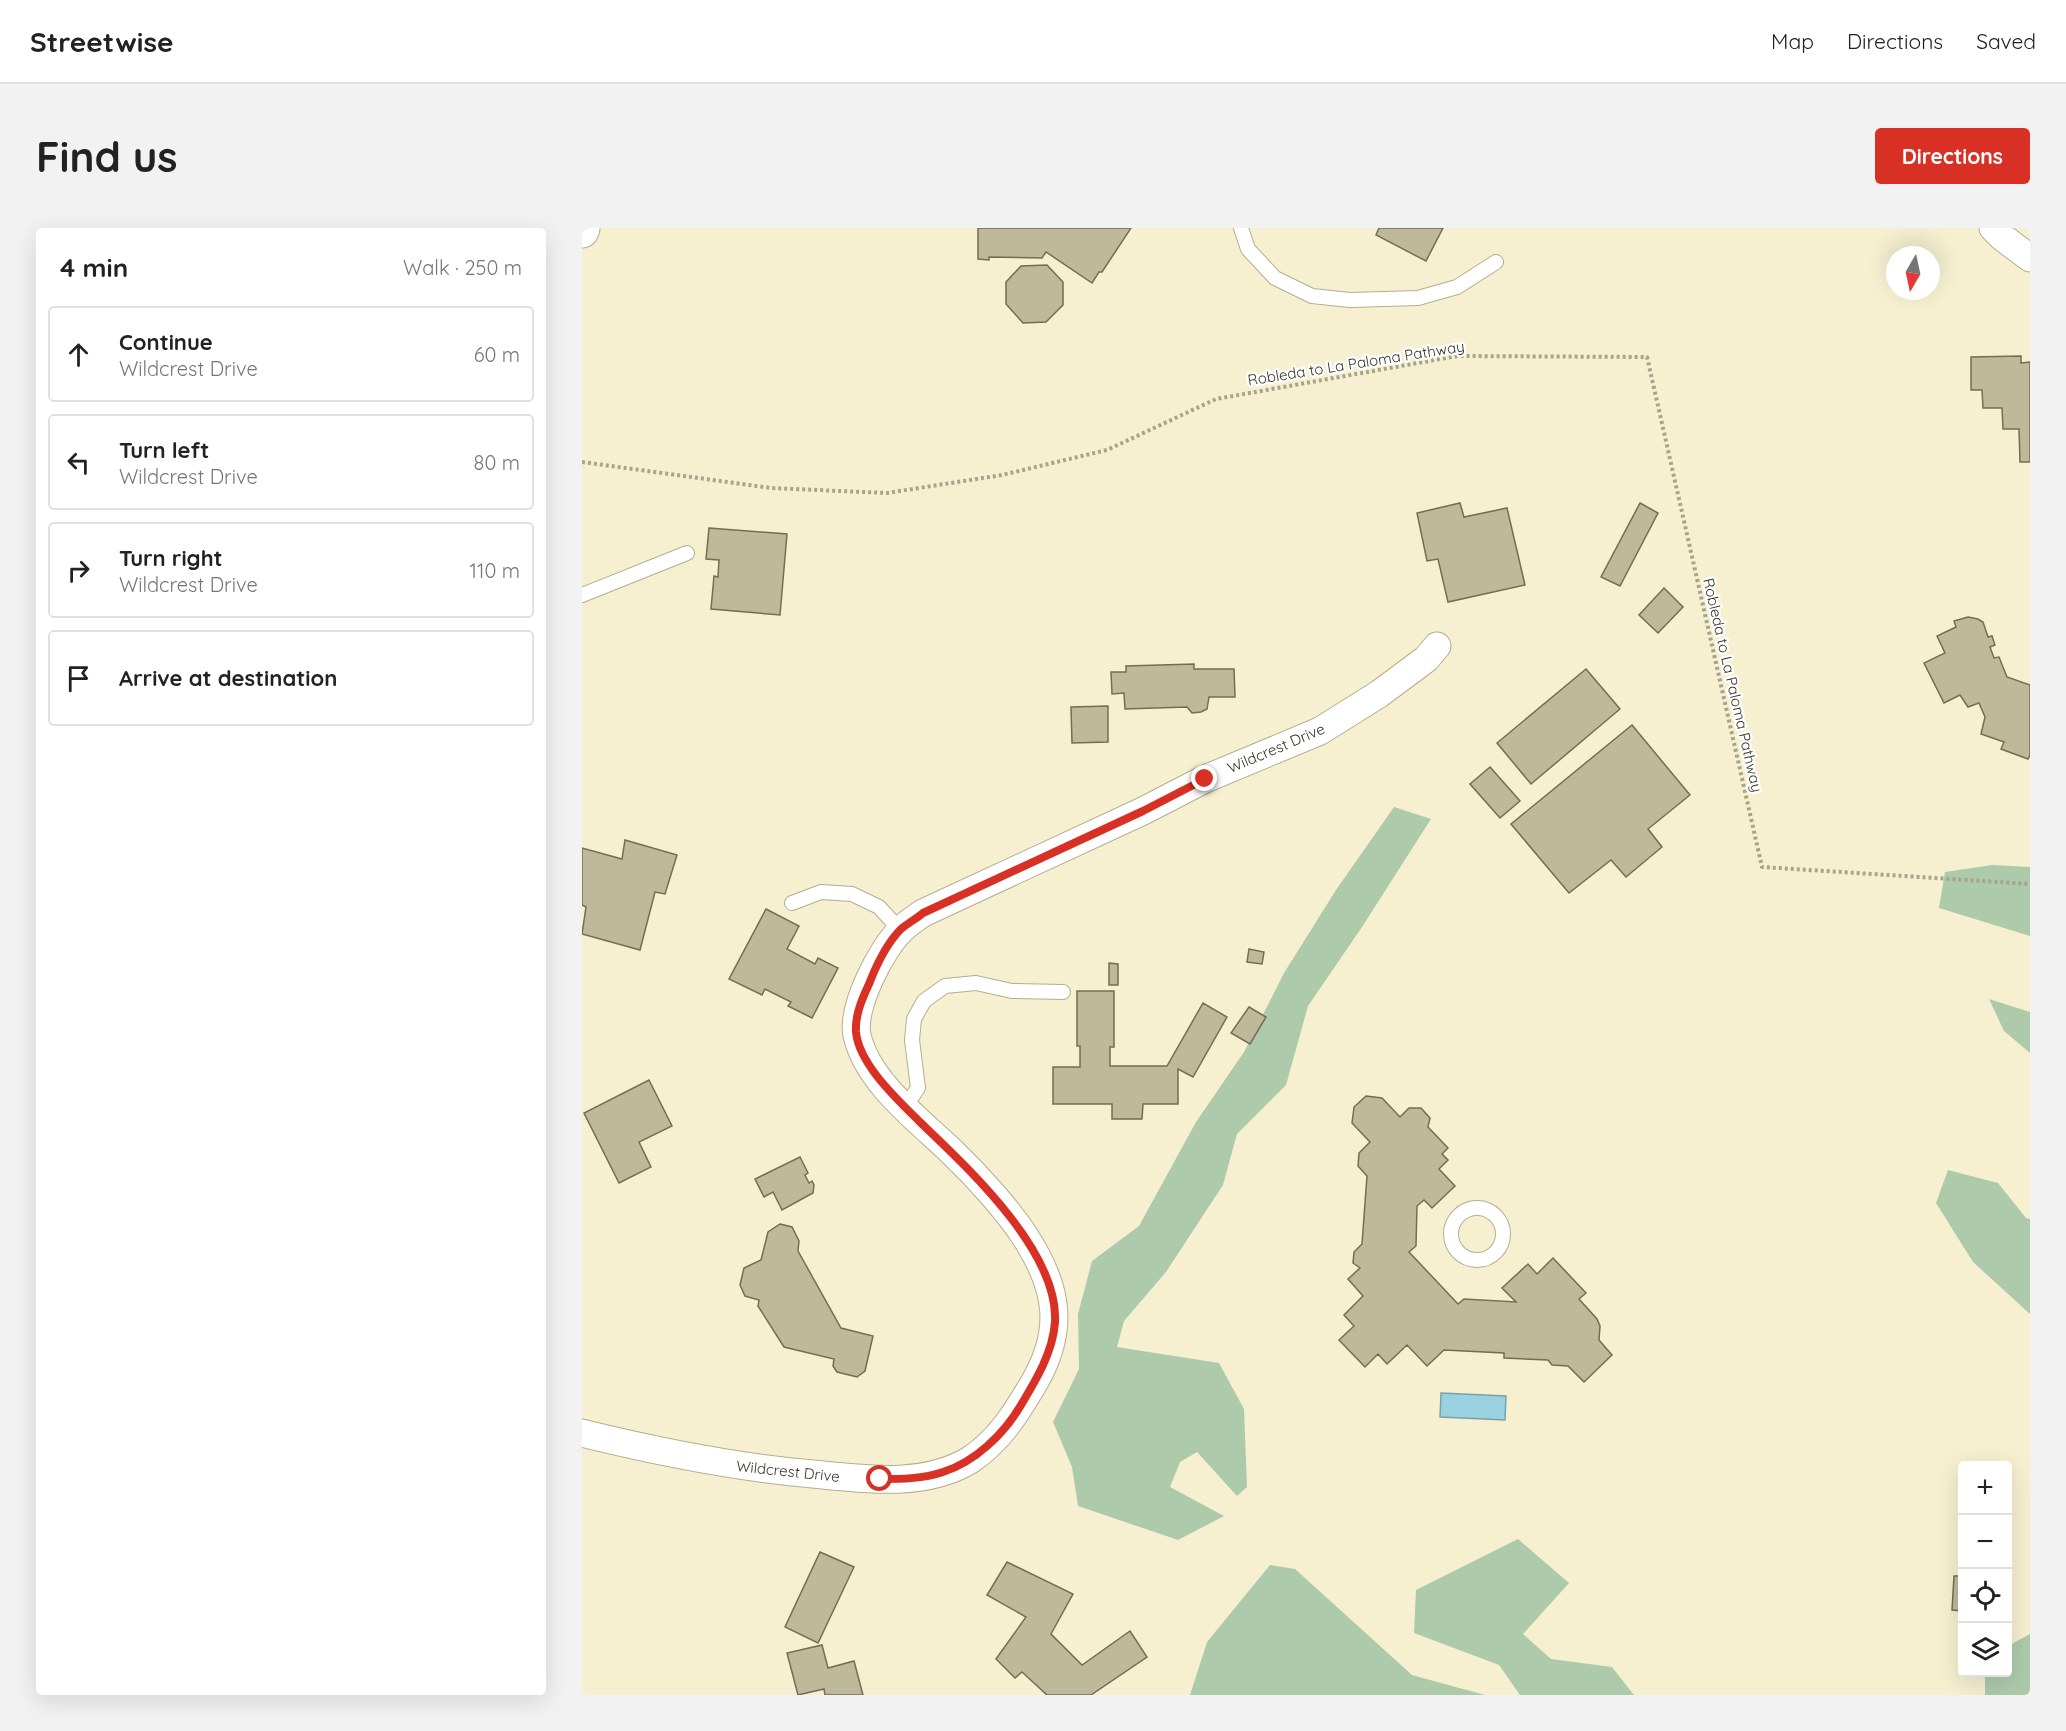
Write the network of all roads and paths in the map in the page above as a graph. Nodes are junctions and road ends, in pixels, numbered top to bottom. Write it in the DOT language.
graph roads {
  1 [pos="1241,228"];
  2 [pos="1993,228"];
  3 [pos="2030,258"];
  4 [pos="1496,262"];
  5 [pos="582,462"];
  6 [pos="687,553"];
  7 [pos="582,595"];
  8 [pos="1437,646"];
  9 [pos="2030,884"];
  10 [pos="792,903"];
  11 [pos="900,930"];
  12 [pos="1063,992"];
  13 [pos="905,1107"];
  14 [pos="582,1433"];
  1 -- 4 [label="lane"];
  2 -- 3 [label="street"];
  5 -- 9 [label="path, Robleda to La Paloma Pathway"];
  6 -- 7 [label="lane"];
  8 -- 11 [label="street, Wildcrest Drive"];
  10 -- 11 [label="lane"];
  11 -- 13 [label="street, Wildcrest Drive"];
  12 -- 13 [label="lane"];
  13 -- 14 [label="street, Wildcrest Drive"];
}
